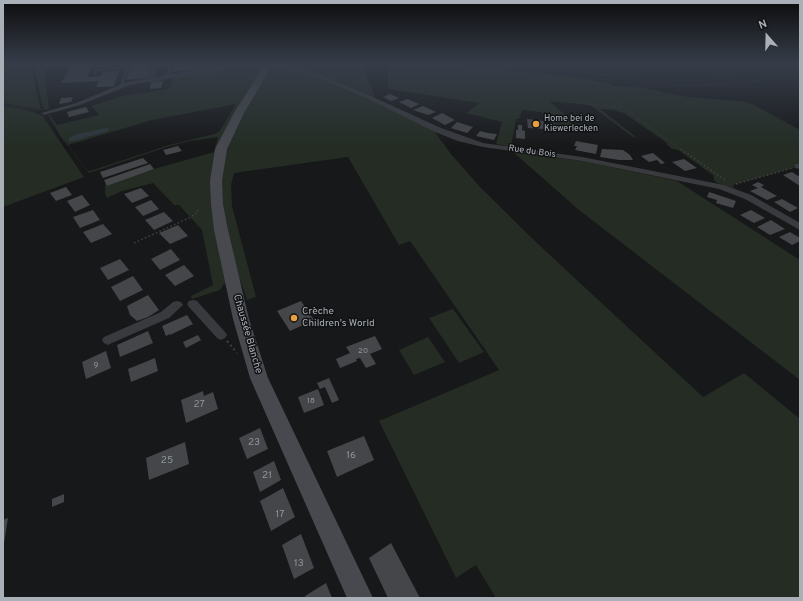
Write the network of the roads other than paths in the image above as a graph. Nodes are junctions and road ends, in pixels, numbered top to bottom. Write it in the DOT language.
graph roads {
  1 [pos="106,92"];
  2 [pos="252,92"];
  3 [pos="356,92"];
  4 [pos="44,113"];
  5 [pos="800,228"];
  6 [pos="194,304"];
  7 [pos="177,306"];
  8 [pos="221,335"];
  9 [pos="108,340"];
  10 [pos="360,598"];
  1 -- 4 [label="street"];
  2 -- 10 [label="main road, Chaussée Blanche"];
  3 -- 5 [label="street, Rue du Bois"];
  6 -- 8 [label="street"];
  7 -- 9 [label="street"];
}
